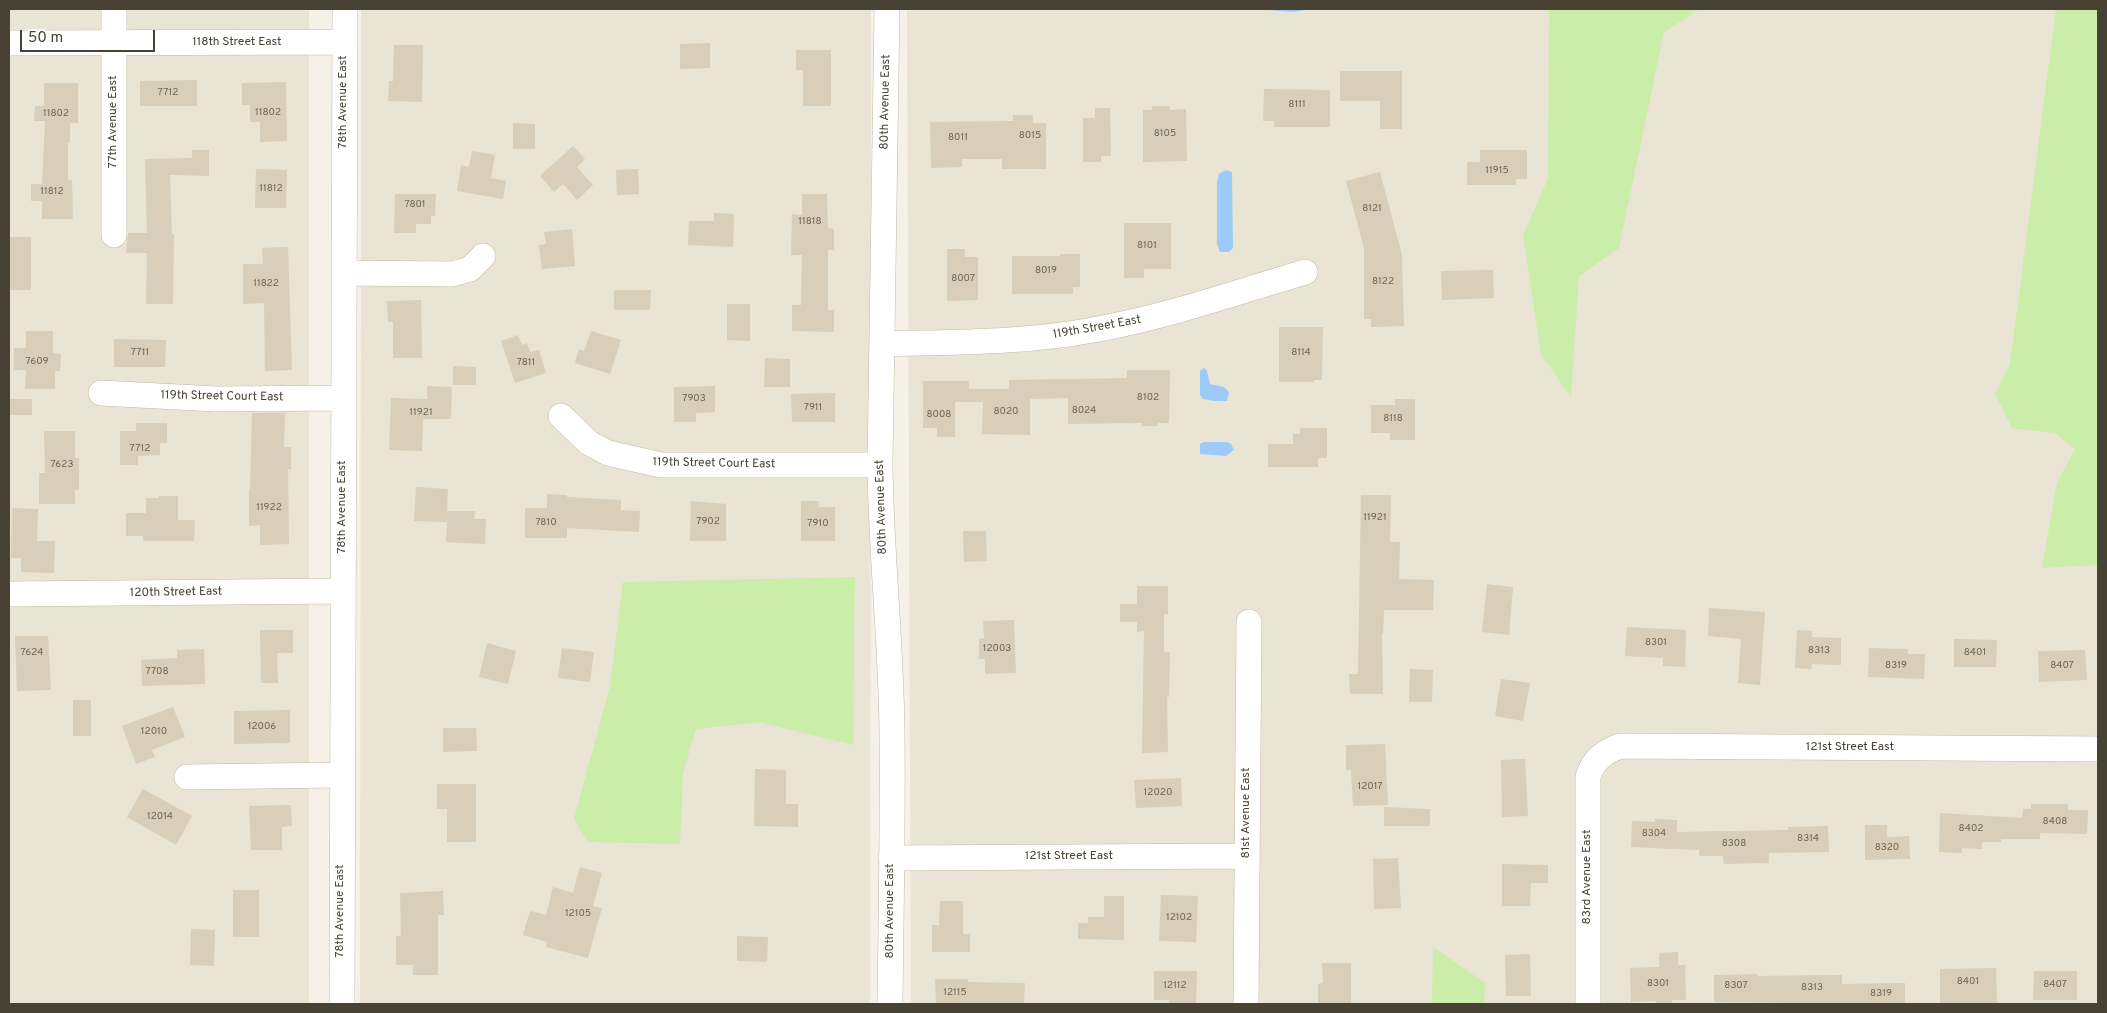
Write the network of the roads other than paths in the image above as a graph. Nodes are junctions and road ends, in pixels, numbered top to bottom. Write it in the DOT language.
graph roads {
  1 [pos="114,9"];
  2 [pos="345,9"];
  3 [pos="887,9"];
  4 [pos="344,42"];
  5 [pos="114,43"];
  6 [pos="9,44"];
  7 [pos="114,235"];
  8 [pos="483,256"];
  9 [pos="1305,272"];
  10 [pos="344,273"];
  11 [pos="882,344"];
  12 [pos="101,393"];
  13 [pos="344,398"];
  14 [pos="561,416"];
  15 [pos="880,465"];
  16 [pos="342,591"];
  17 [pos="9,594"];
  18 [pos="1249,622"];
  19 [pos="2098,749"];
  20 [pos="1603,755"];
  21 [pos="341,775"];
  22 [pos="188,777"];
  23 [pos="1247,856"];
  24 [pos="891,858"];
  25 [pos="342,1004"];
  26 [pos="890,1004"];
  27 [pos="1246,1004"];
  28 [pos="1588,1004"];
  1 -- 5 [label="street, 77th Avenue East"];
  2 -- 4 [label="street, 78th Avenue East"];
  3 -- 11 [label="street, 80th Avenue East"];
  4 -- 5 [label="street, 118th Street East"];
  4 -- 10 [label="street, 78th Avenue East"];
  5 -- 6 [label="street, 118th Street East"];
  5 -- 7 [label="street, 77th Avenue East"];
  8 -- 10 [label="street"];
  9 -- 11 [label="street, 119th Street East"];
  10 -- 13 [label="street, 78th Avenue East"];
  11 -- 15 [label="street, 80th Avenue East"];
  12 -- 13 [label="street, 119th Street Court East"];
  13 -- 16 [label="street, 78th Avenue East"];
  14 -- 15 [label="street, 119th Street Court East"];
  15 -- 24 [label="street, 80th Avenue East"];
  16 -- 17 [label="street, 120th Street East"];
  16 -- 21 [label="street, 78th Avenue East"];
  18 -- 23 [label="street, 81st Avenue East"];
  19 -- 20 [label="street, 121st Street East"];
  20 -- 28 [label="street, 83rd Avenue East"];
  21 -- 22 [label="street"];
  21 -- 25 [label="street, 78th Avenue East"];
  23 -- 24 [label="street, 121st Street East"];
  23 -- 27 [label="street, 81st Avenue East"];
  24 -- 26 [label="street, 80th Avenue East"];
}
